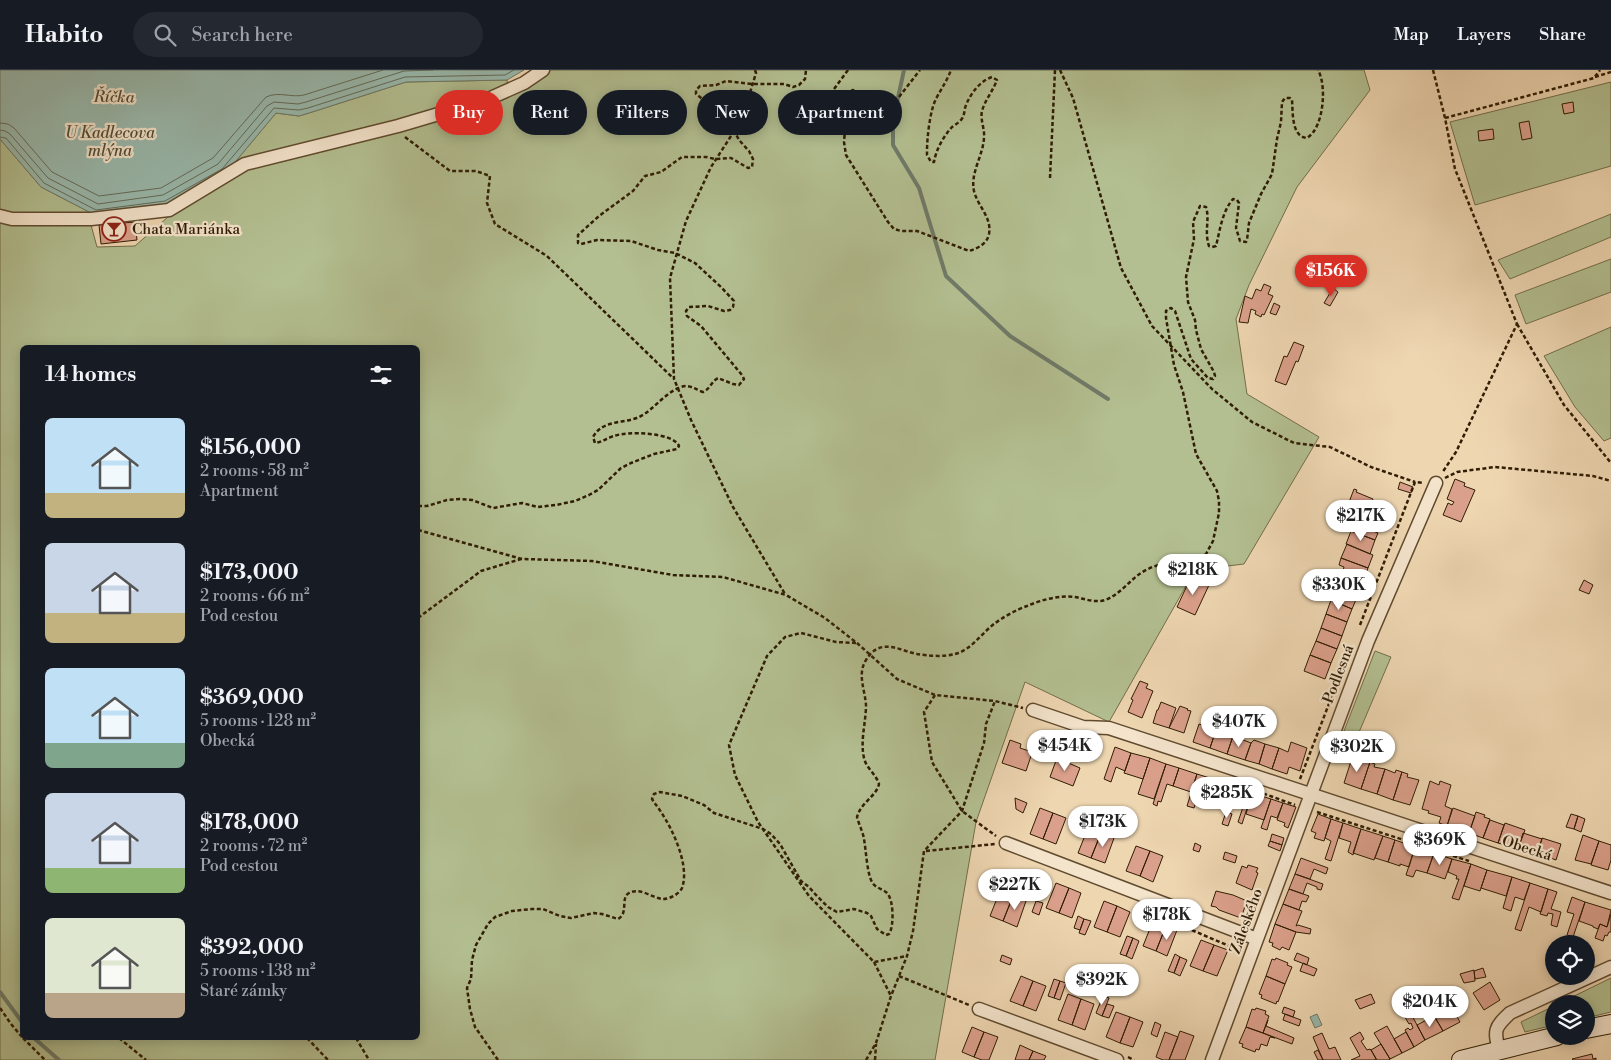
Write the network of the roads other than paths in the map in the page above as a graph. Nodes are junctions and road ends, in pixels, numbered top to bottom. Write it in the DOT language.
graph roads {
  1 [pos="543,70"];
  2 [pos="0,216"];
  3 [pos="1436,483"];
  4 [pos="1033,710"];
  5 [pos="1310,794"];
  6 [pos="1006,843"];
  7 [pos="1611,893"];
  8 [pos="1257,940"];
  9 [pos="1611,967"];
  10 [pos="979,1009"];
  11 [pos="1611,1024"];
  12 [pos="1595,1027"];
  13 [pos="1545,1039"];
  14 [pos="1498,1051"];
  15 [pos="1117,1060"];
  16 [pos="1212,1060"];
  17 [pos="1461,1060"];
  1 -- 2 [label="street"];
  3 -- 5 [label="street, Podlesná"];
  4 -- 5 [label="street, Obecká"];
  5 -- 7 [label="street, Obecká"];
  5 -- 8 [label="street, Záleského"];
  6 -- 8 [label="street"];
  8 -- 16 [label="street, Záleského"];
  9 -- 14 [label="street"];
  10 -- 15 [label="street"];
  11 -- 12 [label="street"];
  13 -- 14 [label="street"];
  14 -- 17 [label="street"];
}
